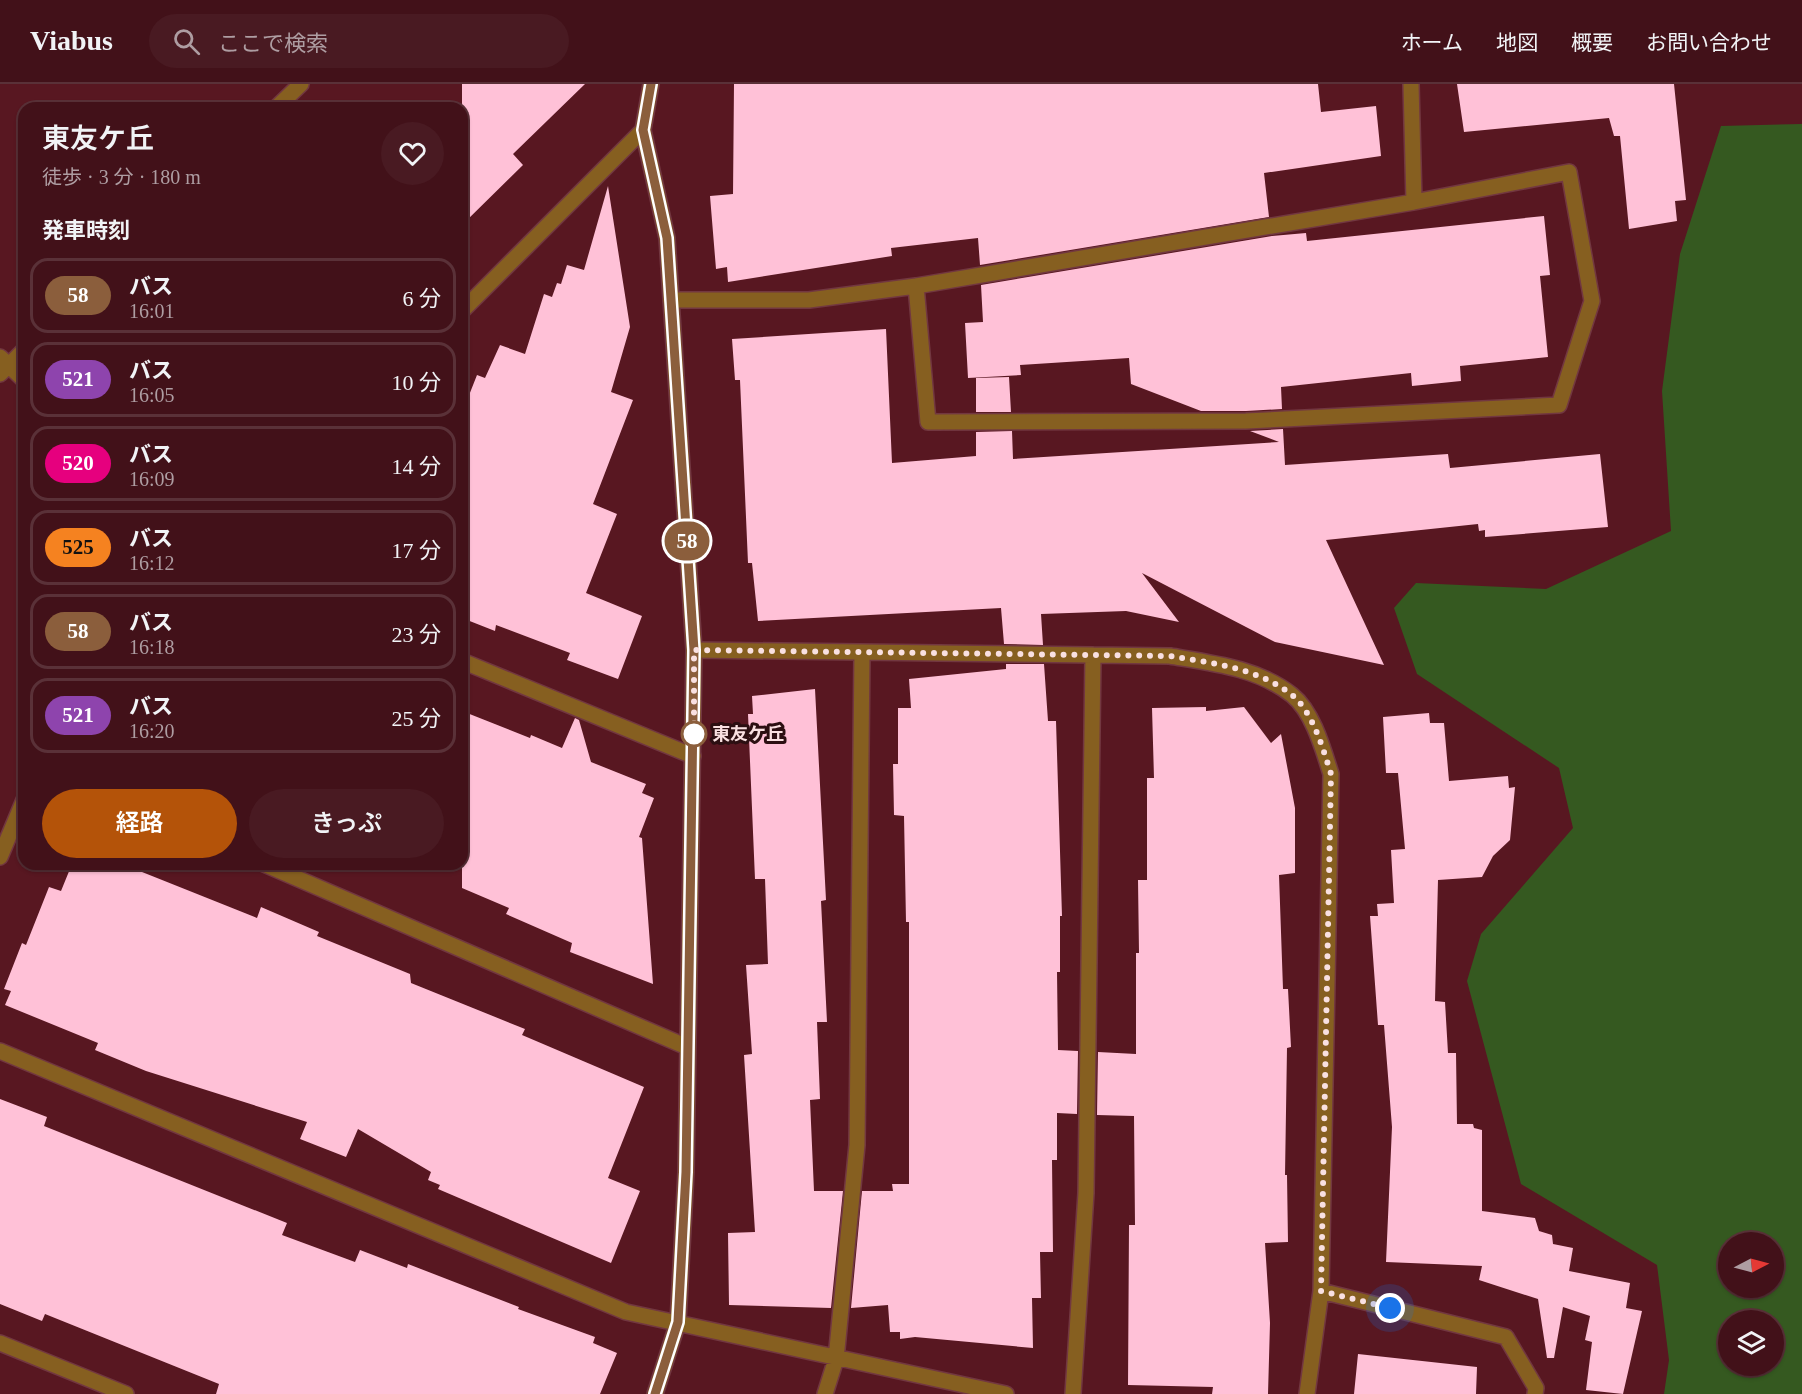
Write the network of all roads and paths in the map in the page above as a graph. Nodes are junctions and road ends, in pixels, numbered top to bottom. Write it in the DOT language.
graph roads {
  1 [pos="301,84"];
  2 [pos="651,84"];
  3 [pos="1411,84"];
  4 [pos="282,102"];
  5 [pos="643,130"];
  6 [pos="1414,202"];
  7 [pos="916,286"];
  8 [pos="670,300"];
  9 [pos="468,305"];
  10 [pos="18,354"];
  11 [pos="3,365"];
  12 [pos="18,376"];
  13 [pos="694,650"];
  14 [pos="862,653"];
  15 [pos="1093,655"];
  16 [pos="468,663"];
  17 [pos="693,756"];
  18 [pos="18,814"];
  19 [pos="0,857"];
  20 [pos="278,870"];
  21 [pos="687,1047"];
  22 [pos="0,1051"];
  23 [pos="1321,1291"];
  24 [pos="678,1322"];
  25 [pos="0,1343"];
  26 [pos="836,1359"];
  27 [pos="126,1394"];
  28 [pos="655,1394"];
  29 [pos="825,1394"];
  30 [pos="1006,1394"];
  31 [pos="1073,1394"];
  32 [pos="1307,1394"];
  33 [pos="1535,1394"];
  1 -- 4 [label="street"];
  2 -- 5 [label="street"];
  3 -- 6 [label="street"];
  5 -- 8 [label="street"];
  5 -- 9 [label="street"];
  6 -- 7 [label="street"];
  6 -- 7 [label="street"];
  7 -- 8 [label="street"];
  8 -- 13 [label="street"];
  10 -- 11 [label="street"];
  11 -- 12 [label="street"];
  13 -- 14 [label="street"];
  13 -- 17 [label="street"];
  14 -- 15 [label="street"];
  14 -- 26 [label="street"];
  15 -- 23 [label="street"];
  15 -- 31 [label="street"];
  16 -- 17 [label="street"];
  17 -- 21 [label="street"];
  18 -- 19 [label="street"];
  20 -- 21 [label="street"];
  21 -- 24 [label="street"];
  22 -- 24 [label="street"];
  23 -- 32 [label="street"];
  23 -- 33 [label="street"];
  24 -- 26 [label="street"];
  24 -- 28 [label="street"];
  25 -- 27 [label="street"];
  26 -- 29 [label="street"];
  26 -- 30 [label="street"];
}
